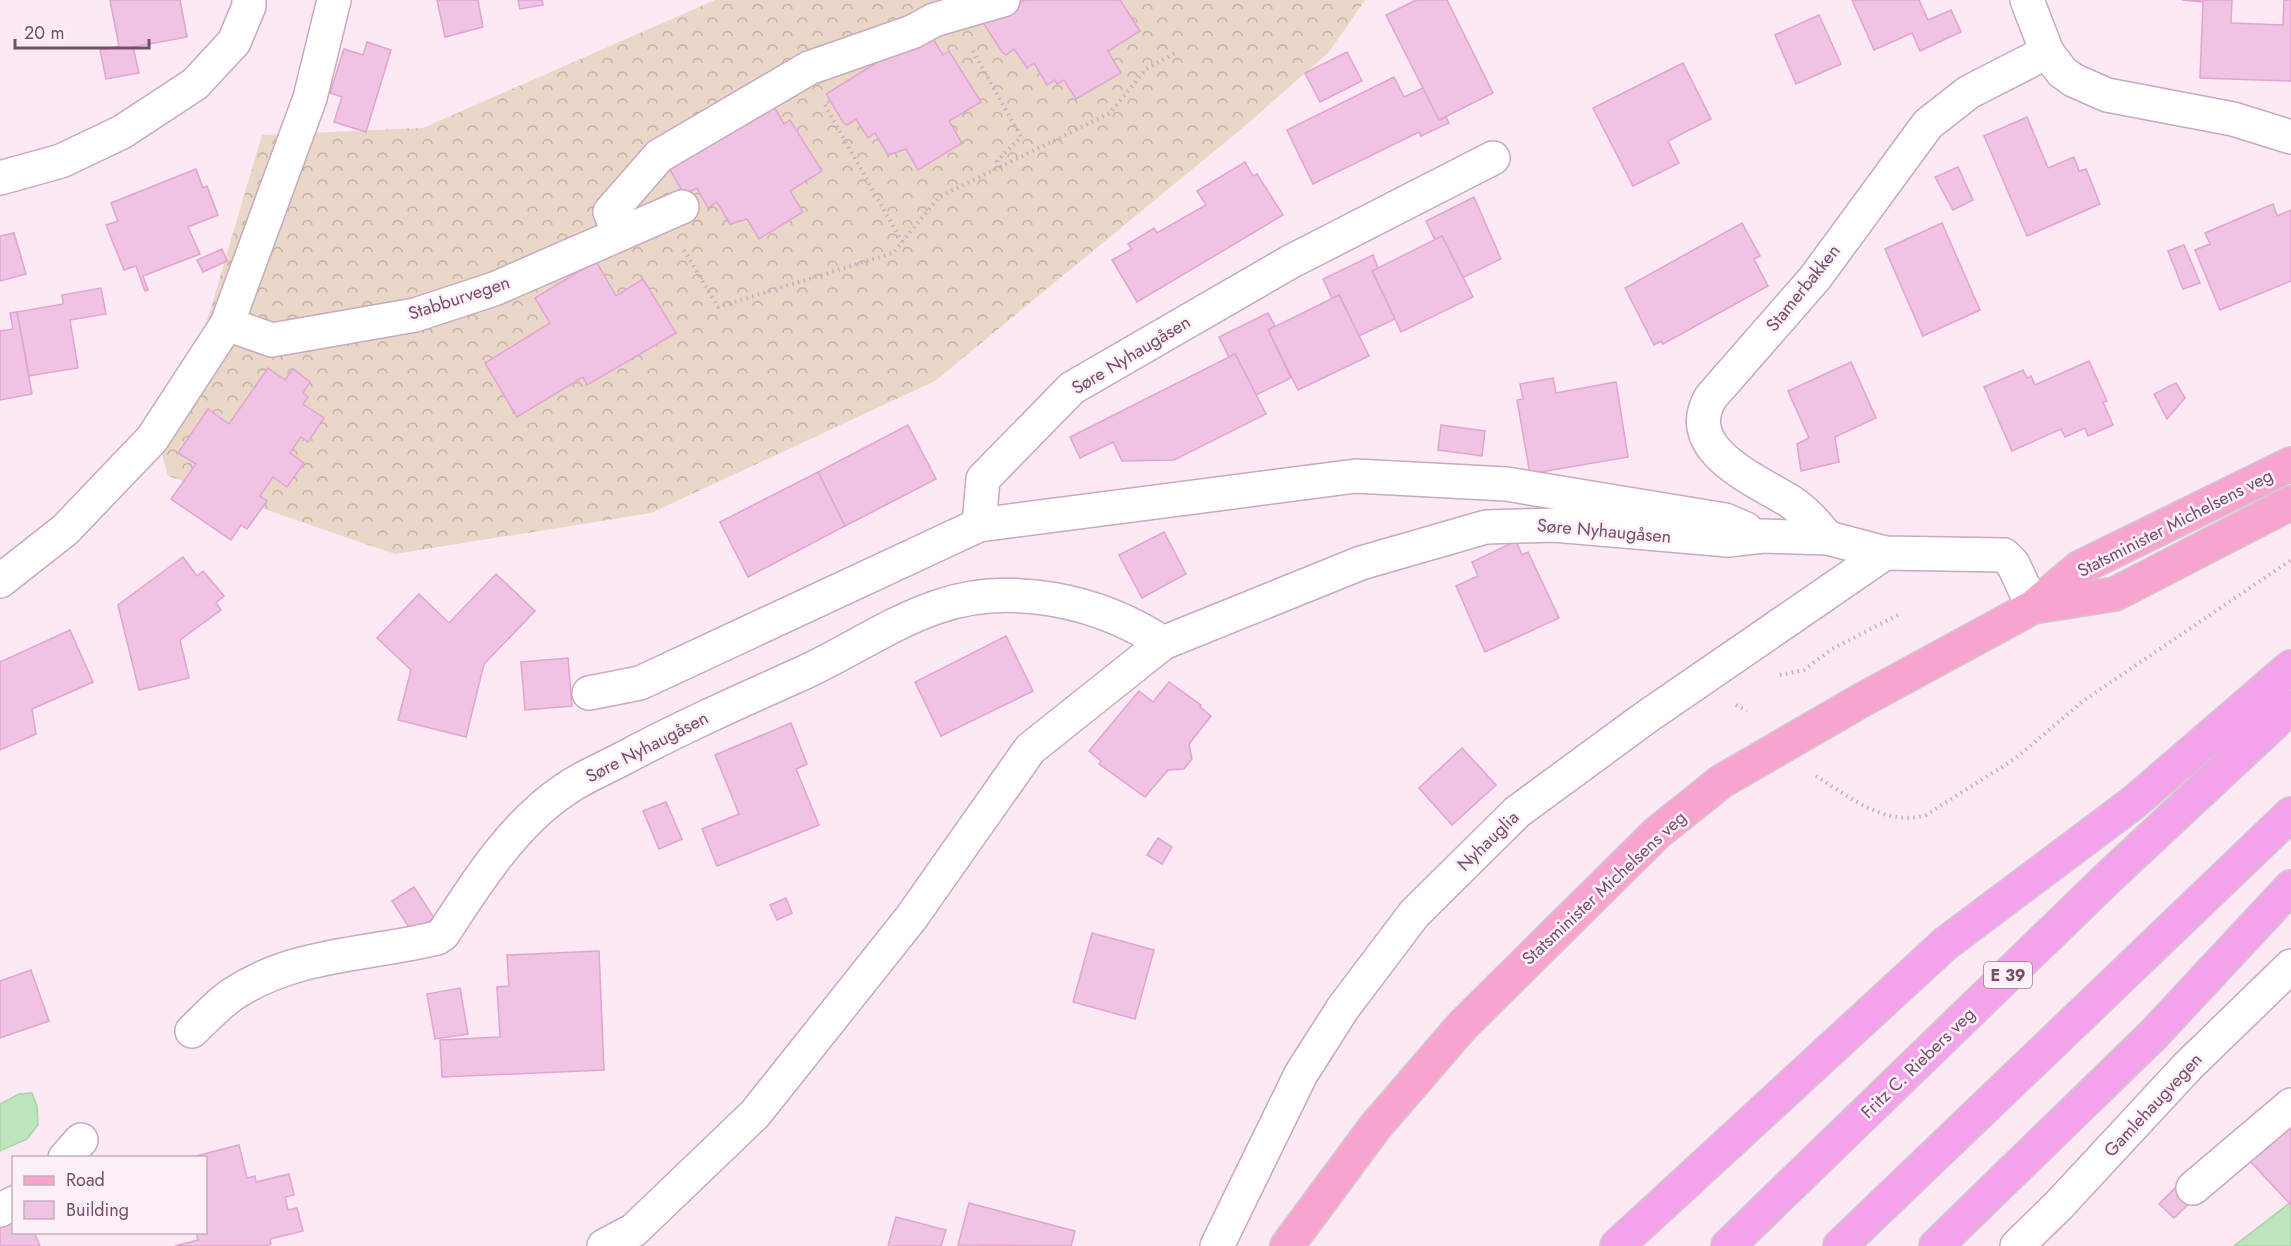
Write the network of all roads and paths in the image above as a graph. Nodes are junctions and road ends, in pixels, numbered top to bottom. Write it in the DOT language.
graph roads {
  1 [pos="249,0"];
  2 [pos="334,0"];
  3 [pos="1003,0"];
  4 [pos="2027,0"];
  5 [pos="970,45"];
  6 [pos="1177,52"];
  7 [pos="2047,52"];
  8 [pos="805,71"];
  9 [pos="2291,137"];
  10 [pos="1494,158"];
  11 [pos="1000,167"];
  12 [pos="0,178"];
  13 [pos="682,207"];
  14 [pos="619,234"];
  15 [pos="902,242"];
  16 [pos="682,247"];
  17 [pos="227,324"];
  18 [pos="2291,464"];
  19 [pos="2291,503"];
  20 [pos="979,525"];
  21 [pos="1763,536"];
  22 [pos="1828,538"];
  23 [pos="1885,553"];
  24 [pos="2291,560"];
  25 [pos="0,581"];
  26 [pos="2033,607"];
  27 [pos="1162,643"];
  28 [pos="2291,667"];
  29 [pos="590,693"];
  30 [pos="2291,707"];
  31 [pos="1816,776"];
  32 [pos="2291,814"];
  33 [pos="2291,887"];
  34 [pos="2291,966"];
  35 [pos="192,1031"];
  36 [pos="2291,1106"];
  37 [pos="2193,1188"];
  38 [pos="604,1246"];
  39 [pos="1217,1246"];
  40 [pos="1287,1246"];
  41 [pos="1617,1246"];
  42 [pos="1728,1246"];
  43 [pos="1840,1246"];
  44 [pos="1936,1246"];
  45 [pos="2017,1246"];
  1 -- 12 [label="street"];
  2 -- 17 [label="street"];
  3 -- 8 [label="street"];
  4 -- 7 [label="street"];
  5 -- 11 [label="path"];
  6 -- 11 [label="path"];
  7 -- 9 [label="street"];
  7 -- 22 [label="street, Stamerbakken"];
  8 -- 14 [label="street"];
  8 -- 15 [label="path"];
  10 -- 20 [label="street, Søre Nyhaugåsen"];
  11 -- 15 [label="path"];
  13 -- 14 [label="street, Stabburvegen"];
  14 -- 17 [label="street, Stabburvegen"];
  15 -- 16 [label="path"];
  17 -- 25 [label="street"];
  18 -- 26 [label="main road, Statsminister Michelsens veg"];
  19 -- 26 [label="main road, Statsminister Michelsens veg"];
  20 -- 21 [label="street"];
  20 -- 29 [label="street"];
  21 -- 22 [label="street, Søre Nyhaugåsen"];
  21 -- 27 [label="street, Søre Nyhaugåsen"];
  22 -- 23 [label="street, Søre Nyhaugåsen"];
  23 -- 26 [label="street, Søre Nyhaugåsen"];
  23 -- 39 [label="street, Nyhauglia"];
  24 -- 31 [label="path"];
  26 -- 40 [label="main road, Statsminister Michelsens veg"];
  27 -- 35 [label="street, Søre Nyhaugåsen"];
  27 -- 38 [label="street, Søre Nyhaugåsen"];
  28 -- 41 [label="highway"];
  30 -- 42 [label="highway, Fritz C. Riebers veg / E 39"];
  32 -- 43 [label="highway"];
  33 -- 44 [label="highway"];
  34 -- 45 [label="street, Gamlehaugvegen"];
  36 -- 37 [label="street"];
}
